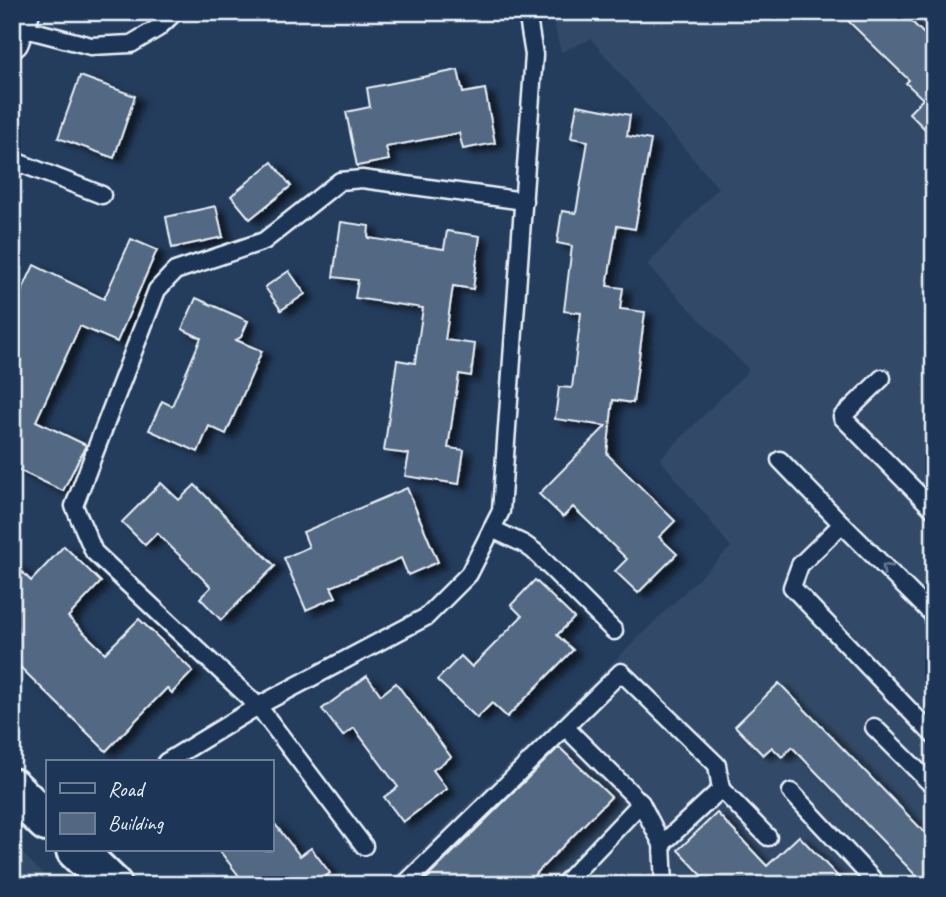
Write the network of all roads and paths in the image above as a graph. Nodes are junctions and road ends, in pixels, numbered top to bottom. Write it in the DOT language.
graph roads {
  1 [pos="175,12"];
  2 [pos="527,12"];
  3 [pos="16,26"];
  4 [pos="12,160"];
  5 [pos="102,195"];
  6 [pos="524,201"];
  7 [pos="882,378"];
  8 [pos="780,460"];
  9 [pos="934,510"];
  10 [pos="842,524"];
  11 [pos="492,529"];
  12 [pos="807,604"];
  13 [pos="934,616"];
  14 [pos="614,631"];
  15 [pos="258,706"];
  16 [pos="934,721"];
  17 [pos="565,727"];
  18 [pos="874,727"];
  19 [pos="934,736"];
  20 [pos="169,760"];
  21 [pos="12,788"];
  22 [pos="934,788"];
  23 [pos="721,789"];
  24 [pos="791,792"];
  25 [pos="641,803"];
  26 [pos="46,821"];
  27 [pos="768,836"];
  28 [pos="662,844"];
  29 [pos="364,846"];
  30 [pos="78,852"];
  31 [pos="112,885"];
  32 [pos="404,885"];
  33 [pos="563,885"];
  34 [pos="664,885"];
  35 [pos="878,885"];
  1 -- 3 [label="lane"];
  2 -- 6 [label="lane"];
  4 -- 5 [label="lane"];
  6 -- 11 [label="lane"];
  6 -- 15 [label="lane"];
  7 -- 9 [label="lane"];
  8 -- 10 [label="lane"];
  10 -- 12 [label="lane"];
  13 -- 10 [label="lane, one-way"];
  11 -- 14 [label="lane"];
  11 -- 15 [label="lane"];
  12 -- 16 [label="lane"];
  12 -- 19 [label="lane"];
  15 -- 20 [label="lane"];
  15 -- 29 [label="lane"];
  17 -- 23 [label="lane"];
  17 -- 25 [label="lane"];
  17 -- 32 [label="lane"];
  18 -- 22 [label="lane"];
  21 -- 26 [label="street"];
  23 -- 27 [label="lane"];
  23 -- 28 [label="lane"];
  24 -- 35 [label="lane"];
  25 -- 28 [label="lane"];
  25 -- 33 [label="lane"];
  28 -- 34 [label="lane"];
  30 -- 31 [label="street"];
}
